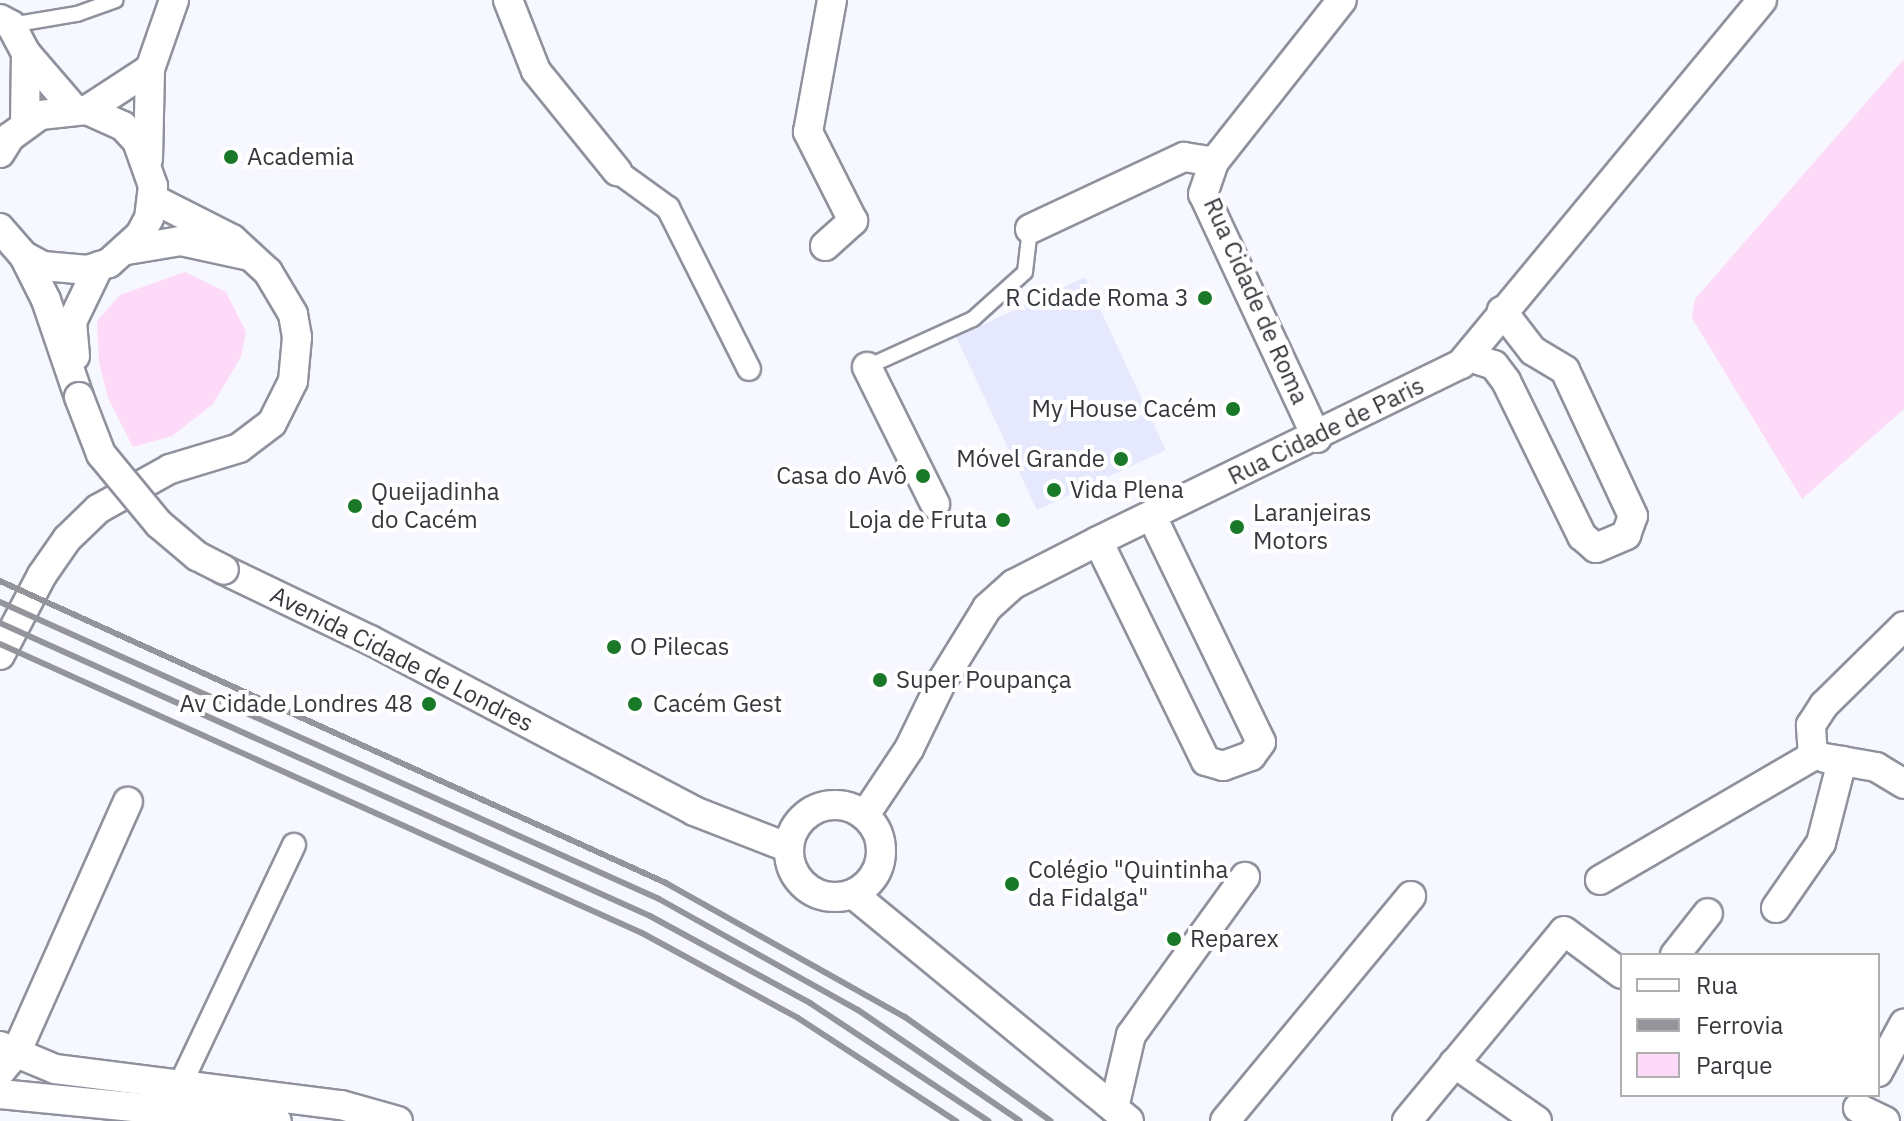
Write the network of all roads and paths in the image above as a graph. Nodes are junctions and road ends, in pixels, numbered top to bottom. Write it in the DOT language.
graph roads {
  1 [pos="116,0"];
  2 [pos="174,0"];
  3 [pos="508,0"];
  4 [pos="832,0"];
  5 [pos="1342,0"];
  6 [pos="1762,0"];
  7 [pos="6,22"];
  8 [pos="26,53"];
  9 [pos="150,69"];
  10 [pos="80,109"];
  11 [pos="9,139"];
  12 [pos="148,159"];
  13 [pos="1214,162"];
  14 [pos="617,171"];
  15 [pos="153,199"];
  16 [pos="0,228"];
  17 [pos="1030,229"];
  18 [pos="825,246"];
  19 [pos="127,250"];
  20 [pos="246,255"];
  21 [pos="24,256"];
  22 [pos="99,266"];
  23 [pos="1502,311"];
  24 [pos="1469,357"];
  25 [pos="867,367"];
  26 [pos="749,369"];
  27 [pos="79,397"];
  28 [pos="1317,438"];
  29 [pos="935,504"];
  30 [pos="1152,517"];
  31 [pos="1098,541"];
  32 [pos="1904,626"];
  33 [pos="0,655"];
  34 [pos="1813,756"];
  35 [pos="1842,761"];
  36 [pos="1904,784"];
  37 [pos="128,802"];
  38 [pos="865,815"];
  39 [pos="294,845"];
  40 [pos="789,848"];
  41 [pos="1245,877"];
  42 [pos="1600,880"];
  43 [pos="853,894"];
  44 [pos="1411,896"];
  45 [pos="1776,908"];
  46 [pos="1708,913"];
  47 [pos="1677,953"];
  48 [pos="1620,973"];
  49 [pos="1904,1024"];
  50 [pos="5,1057"];
  51 [pos="1454,1063"];
  52 [pos="1880,1068"];
  53 [pos="179,1087"];
  54 [pos="0,1094"];
  55 [pos="1858,1108"];
  56 [pos="1121,1115"];
  57 [pos="381,1120"];
  58 [pos="277,1121"];
  59 [pos="1225,1121"];
  60 [pos="1407,1121"];
  61 [pos="1537,1121"];
  62 [pos="1885,1121"];
  1 -- 7 [label="lane"];
  2 -- 9 [label="street"];
  3 -- 14 [label="street"];
  4 -- 18 [label="street"];
  5 -- 13 [label="street, Rua Cidade de Roma"];
  6 -- 23 [label="street, Rua Cidade de Paris"];
  7 -- 8 [label="street"];
  8 -- 10 [label="street"];
  8 -- 11 [label="street"];
  9 -- 10 [label="street"];
  9 -- 12 [label="street"];
  10 -- 11 [label="street"];
  10 -- 12 [label="street"];
  12 -- 15 [label="street"];
  13 -- 17 [label="street, Rua Cidade de Roma"];
  13 -- 28 [label="street, Rua Cidade de Roma"];
  14 -- 26 [label="street"];
  15 -- 19 [label="street"];
  15 -- 20 [label="street"];
  16 -- 21 [label="street, Avenida Cidade de Londres"];
  17 -- 25 [label="lane"];
  19 -- 20 [label="street"];
  19 -- 22 [label="street"];
  20 -- 33 [label="street"];
  21 -- 22 [label="street"];
  21 -- 27 [label="street, Avenida Cidade de Londres"];
  22 -- 27 [label="street, Avenida Cidade de Londres"];
  23 -- 24 [label="street, Rua Cidade de Paris"];
  23 -- 24 [label="street"];
  24 -- 28 [label="street, Rua Cidade de Paris"];
  25 -- 29 [label="street"];
  27 -- 40 [label="street, Avenida Cidade de Londres, bridge"];
  28 -- 30 [label="street, Rua Cidade de Paris"];
  30 -- 31 [label="street, Rua Cidade de Paris"];
  30 -- 31 [label="street"];
  31 -- 38 [label="street, Rua Cidade de Paris"];
  32 -- 34 [label="street"];
  34 -- 35 [label="street"];
  34 -- 42 [label="street"];
  35 -- 36 [label="street"];
  35 -- 45 [label="street"];
  37 -- 50 [label="street"];
  38 -- 40 [label="street"];
  38 -- 43 [label="street"];
  39 -- 53 [label="street"];
  40 -- 43 [label="street"];
  41 -- 56 [label="street"];
  43 -- 56 [label="street"];
  44 -- 59 [label="street"];
  46 -- 47 [label="street"];
  48 -- 51 [label="street"];
  49 -- 52 [label="street"];
  50 -- 53 [label="street"];
  51 -- 60 [label="street"];
  51 -- 61 [label="street"];
  53 -- 57 [label="street"];
  54 -- 58 [label="street"];
  55 -- 62 [label="street"];
}
